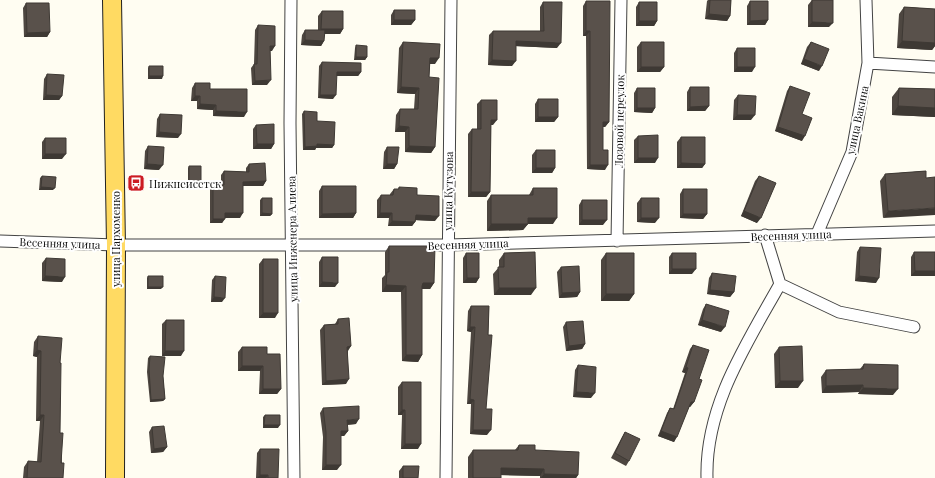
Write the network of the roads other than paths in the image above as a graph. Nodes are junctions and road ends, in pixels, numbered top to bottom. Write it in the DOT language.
graph roads {
  1 [pos="112,0"];
  2 [pos="291,0"];
  3 [pos="451,0"];
  4 [pos="621,0"];
  5 [pos="866,0"];
  6 [pos="868,63"];
  7 [pos="935,67"];
  8 [pos="935,231"];
  9 [pos="817,234"];
  10 [pos="765,235"];
  11 [pos="0,241"];
  12 [pos="617,241"];
  13 [pos="116,245"];
  14 [pos="448,245"];
  15 [pos="292,246"];
  16 [pos="780,284"];
  17 [pos="914,327"];
  18 [pos="115,478"];
  19 [pos="294,478"];
  20 [pos="446,478"];
  21 [pos="707,478"];
  1 -- 13 [label="main road, улица Пархоменко"];
  2 -- 15 [label="street, улица Инженера Алиева"];
  3 -- 14 [label="street, улица Кутузова"];
  4 -- 12 [label="street, Лозовой переулок"];
  5 -- 6 [label="street, улица Вакина"];
  6 -- 7 [label="street"];
  6 -- 9 [label="street, улица Вакина"];
  8 -- 9 [label="street, Весенняя улица"];
  9 -- 10 [label="street, Весенняя улица"];
  10 -- 12 [label="street, Весенняя улица"];
  10 -- 16 [label="street"];
  11 -- 13 [label="street, Весенняя улица"];
  12 -- 14 [label="street, Весенняя улица"];
  13 -- 15 [label="street, Весенняя улица"];
  13 -- 18 [label="main road, улица Пархоменко"];
  14 -- 15 [label="street, Весенняя улица"];
  14 -- 20 [label="street, улица Кутузова"];
  15 -- 19 [label="street, улица Инженера Алиева"];
  16 -- 17 [label="street"];
  16 -- 21 [label="street"];
}
